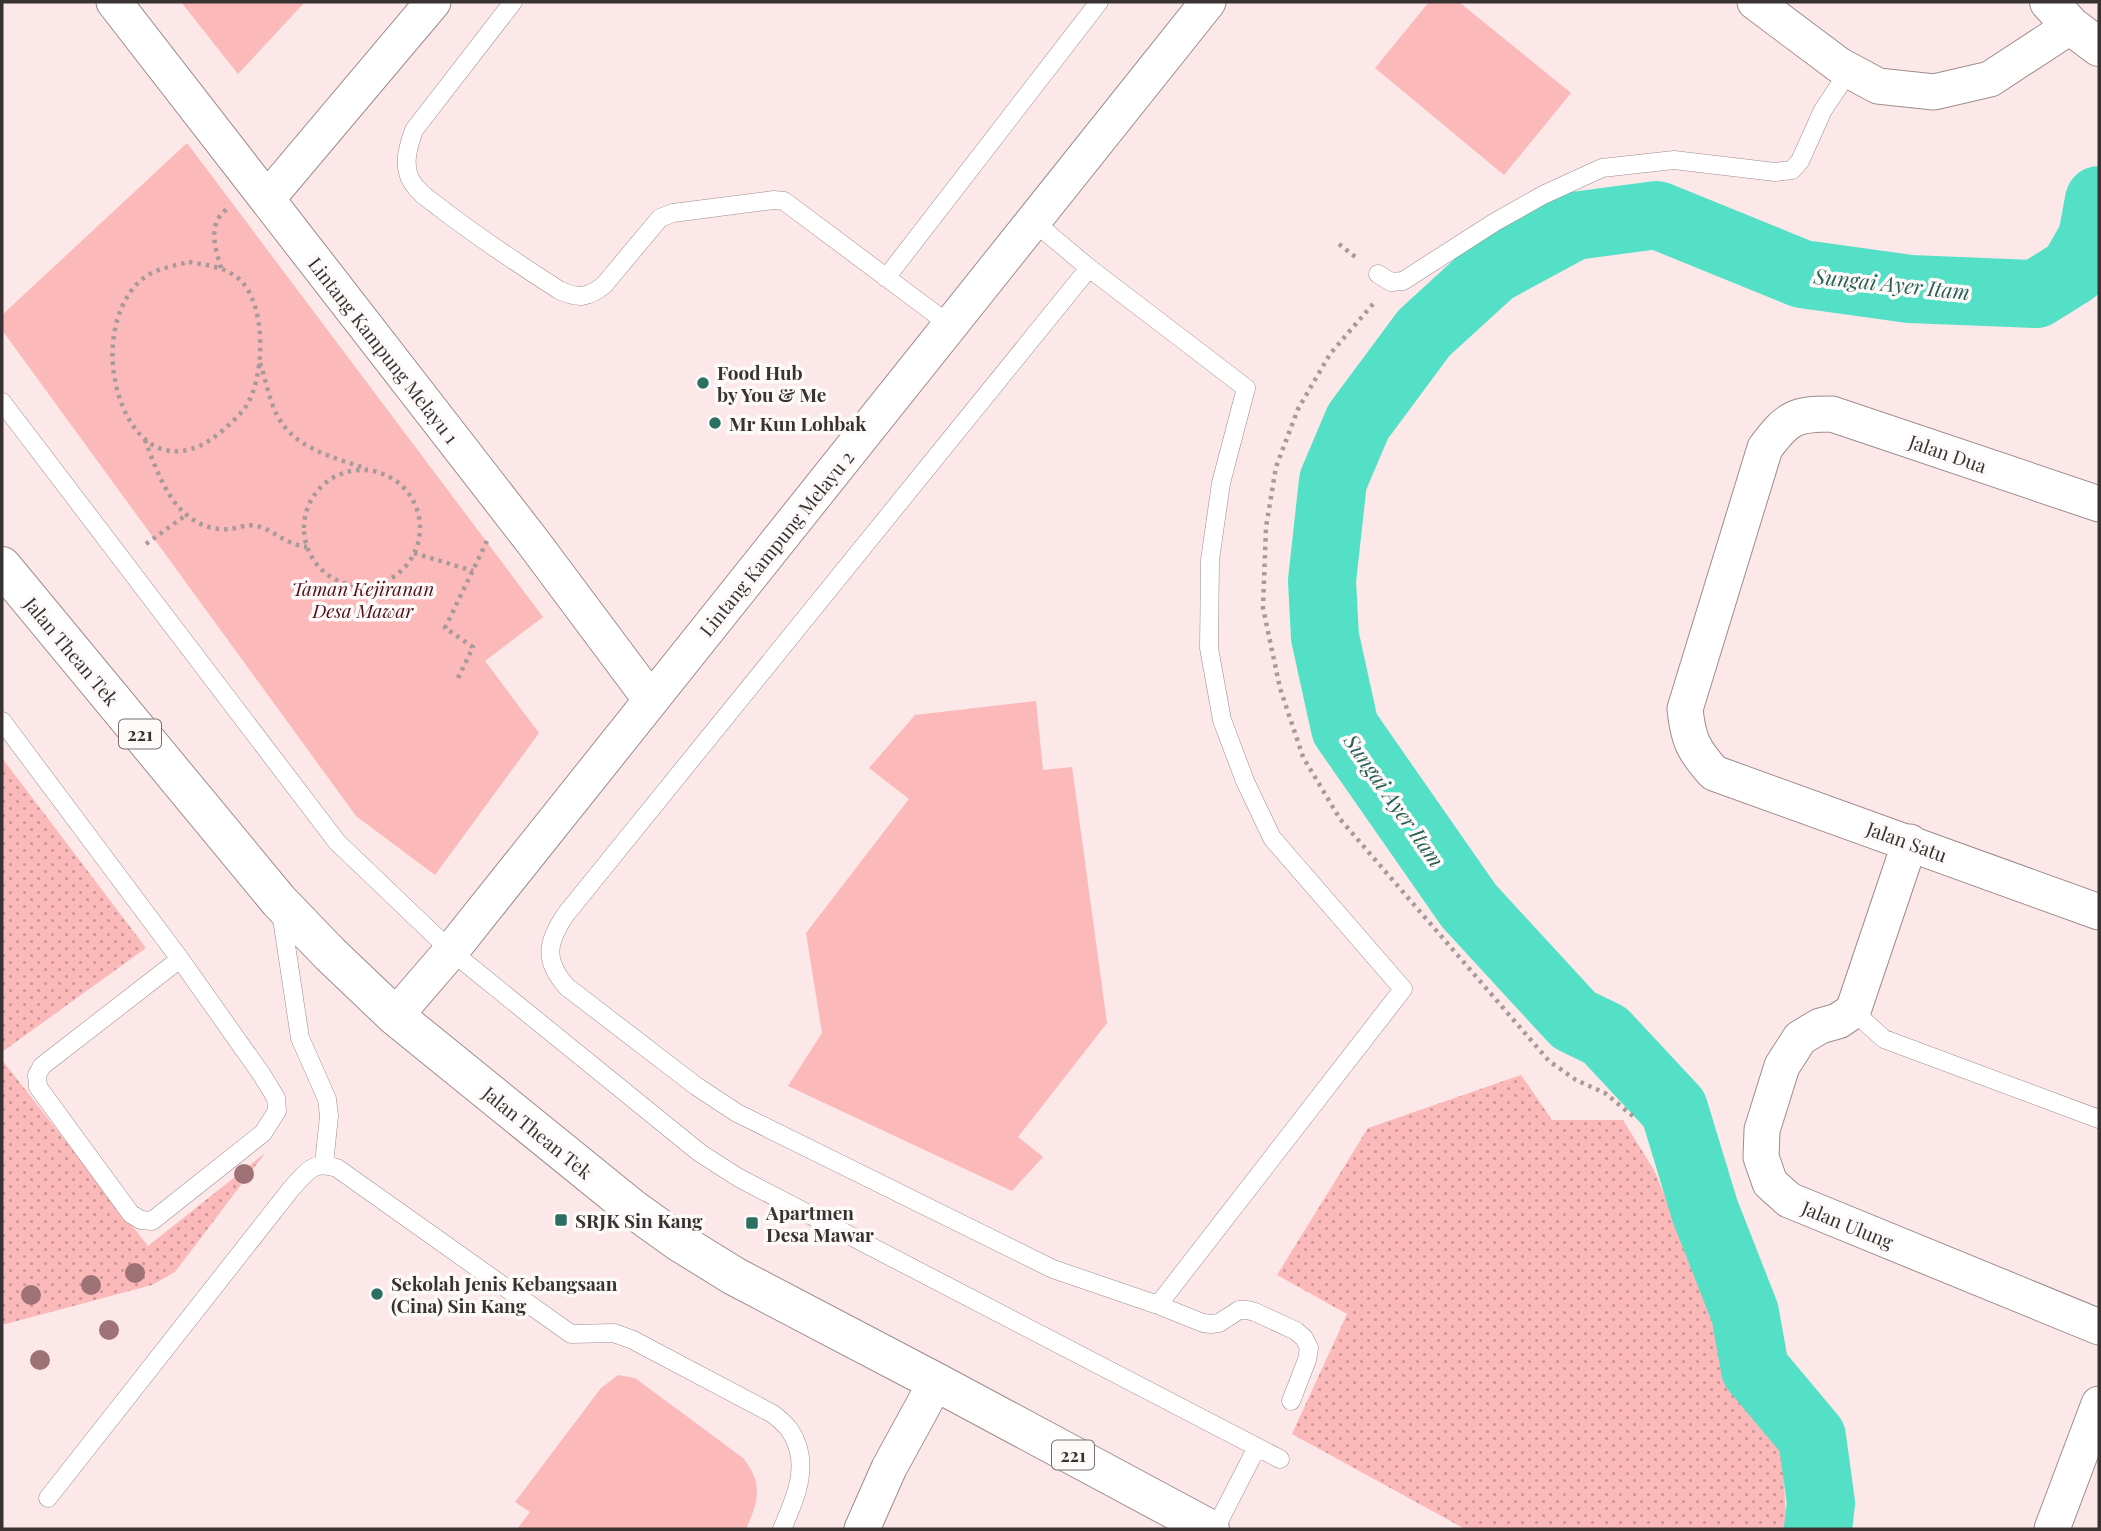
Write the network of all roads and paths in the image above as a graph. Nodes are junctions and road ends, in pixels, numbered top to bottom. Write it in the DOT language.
graph roads {
  1 [pos="114,2"];
  2 [pos="433,2"];
  3 [pos="513,2"];
  4 [pos="1099,2"];
  5 [pos="1208,2"];
  6 [pos="1755,2"];
  7 [pos="2073,25"];
  8 [pos="1849,71"];
  9 [pos="263,192"];
  10 [pos="1033,221"];
  11 [pos="1089,268"];
  12 [pos="221,269"];
  13 [pos="886,278"];
  14 [pos="1385,278"];
  15 [pos="950,325"];
  16 [pos="259,359"];
  17 [pos="2,402"];
  18 [pos="144,438"];
  19 [pos="369,470"];
  20 [pos="2099,504"];
  21 [pos="504,506"];
  22 [pos="186,516"];
  23 [pos="306,547"];
  24 [pos="414,553"];
  25 [pos="123,562"];
  26 [pos="2,566"];
  27 [pos="473,571"];
  28 [pos="458,678"];
  29 [pos="650,700"];
  30 [pos="2,721"];
  31 [pos="1714,773"];
  32 [pos="1910,842"];
  33 [pos="279,901"];
  34 [pos="2099,912"];
  35 [pos="451,951"];
  36 [pos="180,960"];
  37 [pos="1853,1011"];
  38 [pos="395,1016"];
  39 [pos="1634,1117"];
  40 [pos="2099,1119"];
  41 [pos="324,1164"];
  42 [pos="1158,1305"];
  43 [pos="2099,1326"];
  44 [pos="936,1382"];
  45 [pos="1291,1401"];
  46 [pos="2099,1404"];
  47 [pos="1257,1447"];
  48 [pos="1280,1459"];
  49 [pos="48,1497"];
  50 [pos="782,1529"];
  51 [pos="862,1529"];
  52 [pos="1212,1529"];
  53 [pos="2052,1529"];
  1 -- 9 [label="street, Lintang Kampung Melayu 1"];
  2 -- 9 [label="street"];
  3 -- 13 [label="lane"];
  4 -- 13 [label="lane"];
  5 -- 10 [label="street, Lintang Kampung Melayu 2"];
  6 -- 8 [label="street"];
  7 -- 8 [label="street"];
  8 -- 14 [label="lane"];
  9 -- 12 [label="path"];
  9 -- 21 [label="street, Lintang Kampung Melayu 1"];
  10 -- 11 [label="lane"];
  10 -- 15 [label="street, Lintang Kampung Melayu 2"];
  11 -- 42 [label="lane"];
  11 -- 42 [label="lane"];
  12 -- 16 [label="path"];
  12 -- 18 [label="path"];
  13 -- 15 [label="lane"];
  14 -- 39 [label="path"];
  15 -- 29 [label="street, Lintang Kampung Melayu 2"];
  16 -- 18 [label="path"];
  16 -- 19 [label="path"];
  17 -- 25 [label="lane"];
  18 -- 22 [label="path"];
  19 -- 23 [label="path"];
  19 -- 24 [label="path"];
  20 -- 31 [label="street, Jalan Dua"];
  21 -- 27 [label="path"];
  21 -- 29 [label="street, Lintang Kampung Melayu 1"];
  22 -- 23 [label="path"];
  22 -- 25 [label="path"];
  23 -- 24 [label="path"];
  24 -- 27 [label="path"];
  25 -- 35 [label="lane"];
  26 -- 33 [label="main road, Jalan Thean Tek / 221"];
  27 -- 28 [label="path"];
  29 -- 35 [label="street, Lintang Kampung Melayu 2"];
  30 -- 36 [label="lane"];
  31 -- 32 [label="street, Jalan Satu"];
  32 -- 34 [label="street, Jalan Satu"];
  32 -- 37 [label="street"];
  33 -- 38 [label="main road, Jalan Thean Tek / 221"];
  33 -- 41 [label="lane"];
  35 -- 38 [label="street, Lintang Kampung Melayu 2"];
  35 -- 47 [label="lane"];
  36 -- 36 [label="lane"];
  37 -- 40 [label="lane"];
  37 -- 43 [label="street, Jalan Ulung"];
  38 -- 44 [label="main road, Jalan Thean Tek / 221"];
  41 -- 49 [label="lane"];
  41 -- 50 [label="lane"];
  42 -- 45 [label="lane"];
  44 -- 51 [label="street"];
  44 -- 52 [label="main road, Jalan Thean Tek / 221"];
  46 -- 53 [label="street"];
  47 -- 48 [label="lane"];
  47 -- 52 [label="lane"];
}
